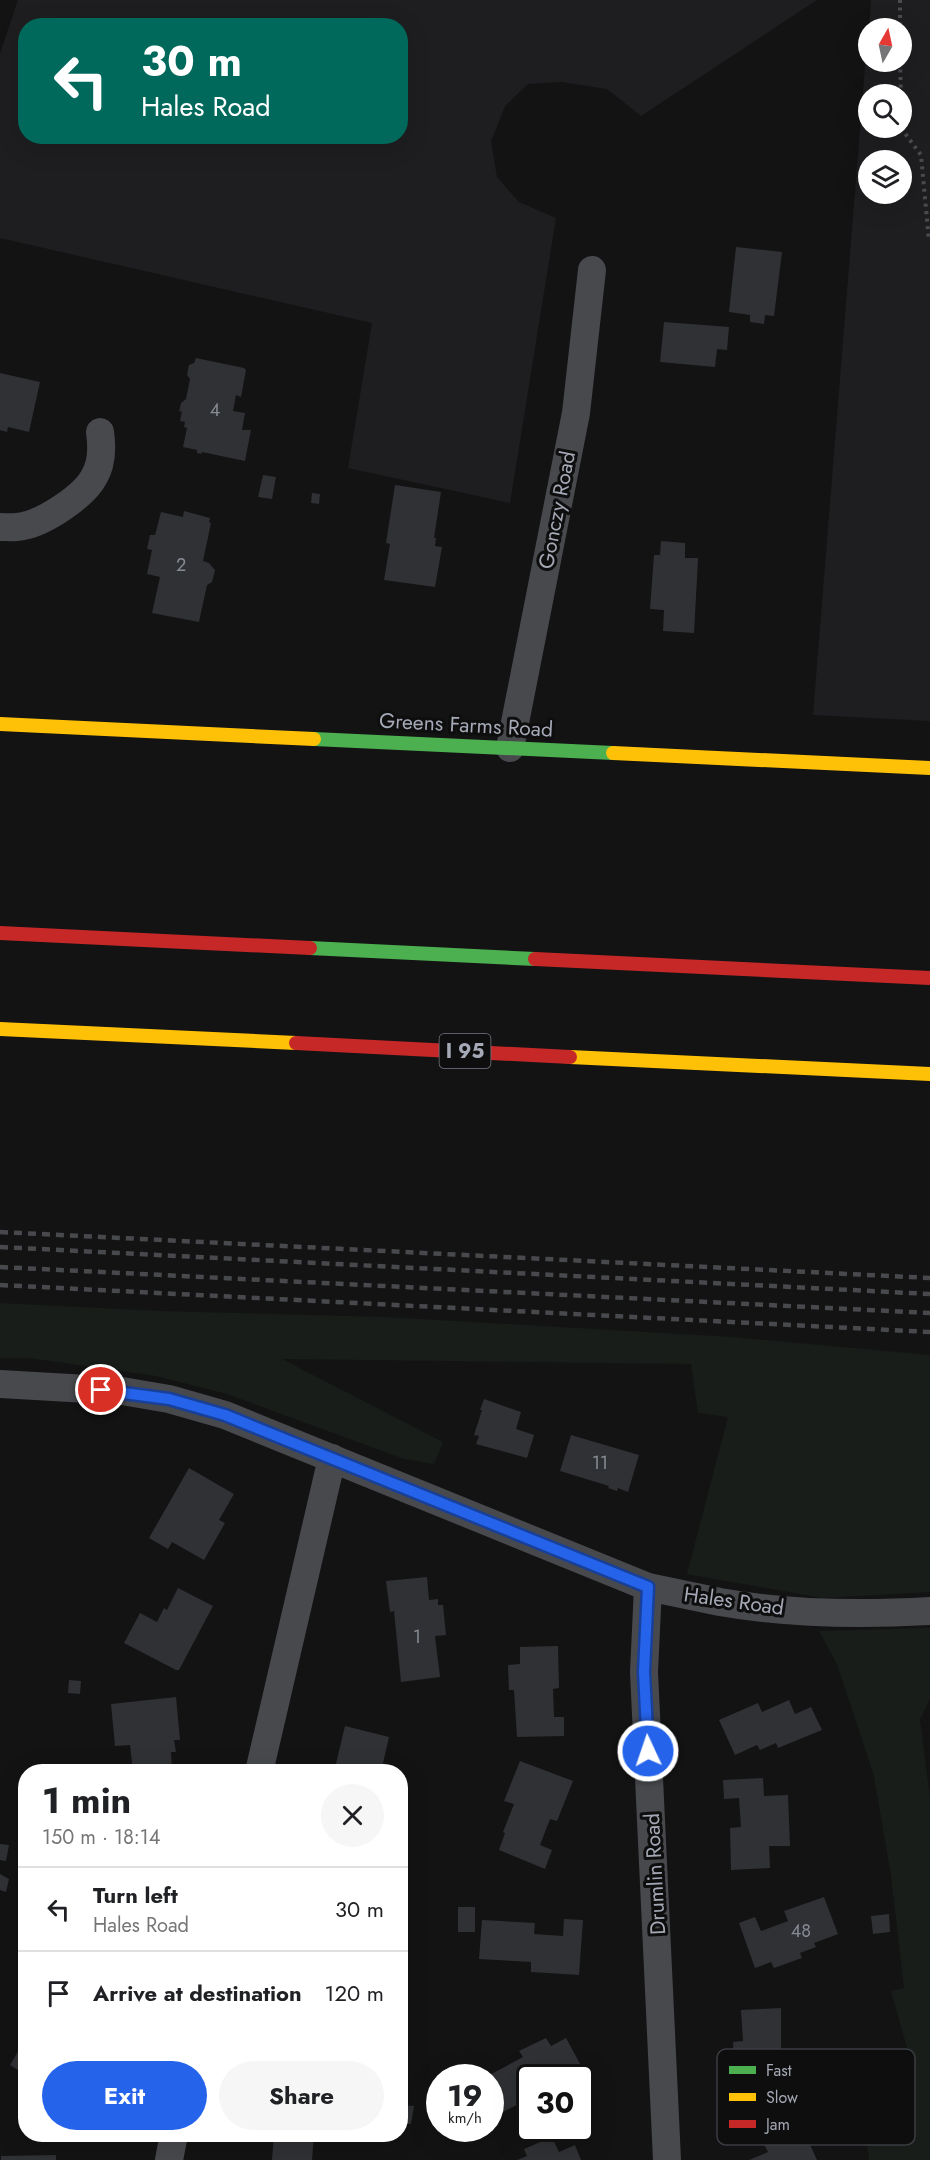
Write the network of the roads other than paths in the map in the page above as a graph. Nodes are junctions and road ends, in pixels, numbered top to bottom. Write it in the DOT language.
graph roads {
  1 [pos="592,270"];
  2 [pos="100,432"];
  3 [pos="0,527"];
  4 [pos="0,724"];
  5 [pos="510,748"];
  6 [pos="930,768"];
  7 [pos="0,933"];
  8 [pos="930,978"];
  9 [pos="0,1029"];
  10 [pos="930,1074"];
  11 [pos="0,1384"];
  12 [pos="332,1458"];
  13 [pos="648,1587"];
  14 [pos="930,1611"];
  15 [pos="261,1764"];
  16 [pos="172,2142"];
  17 [pos="169,2160"];
  18 [pos="668,2160"];
  1 -- 5 [label="street, Gonczy Road"];
  2 -- 3 [label="street"];
  4 -- 5 [label="main road, Greens Farms Road"];
  5 -- 6 [label="main road, Greens Farms Road"];
  7 -- 8 [label="main road"];
  9 -- 10 [label="main road, I 95"];
  11 -- 12 [label="street, Hales Road"];
  12 -- 13 [label="street, Hales Road"];
  12 -- 15 [label="street"];
  13 -- 14 [label="street, Hales Road"];
  13 -- 18 [label="street, Drumlin Road"];
  16 -- 17 [label="street"];
}
